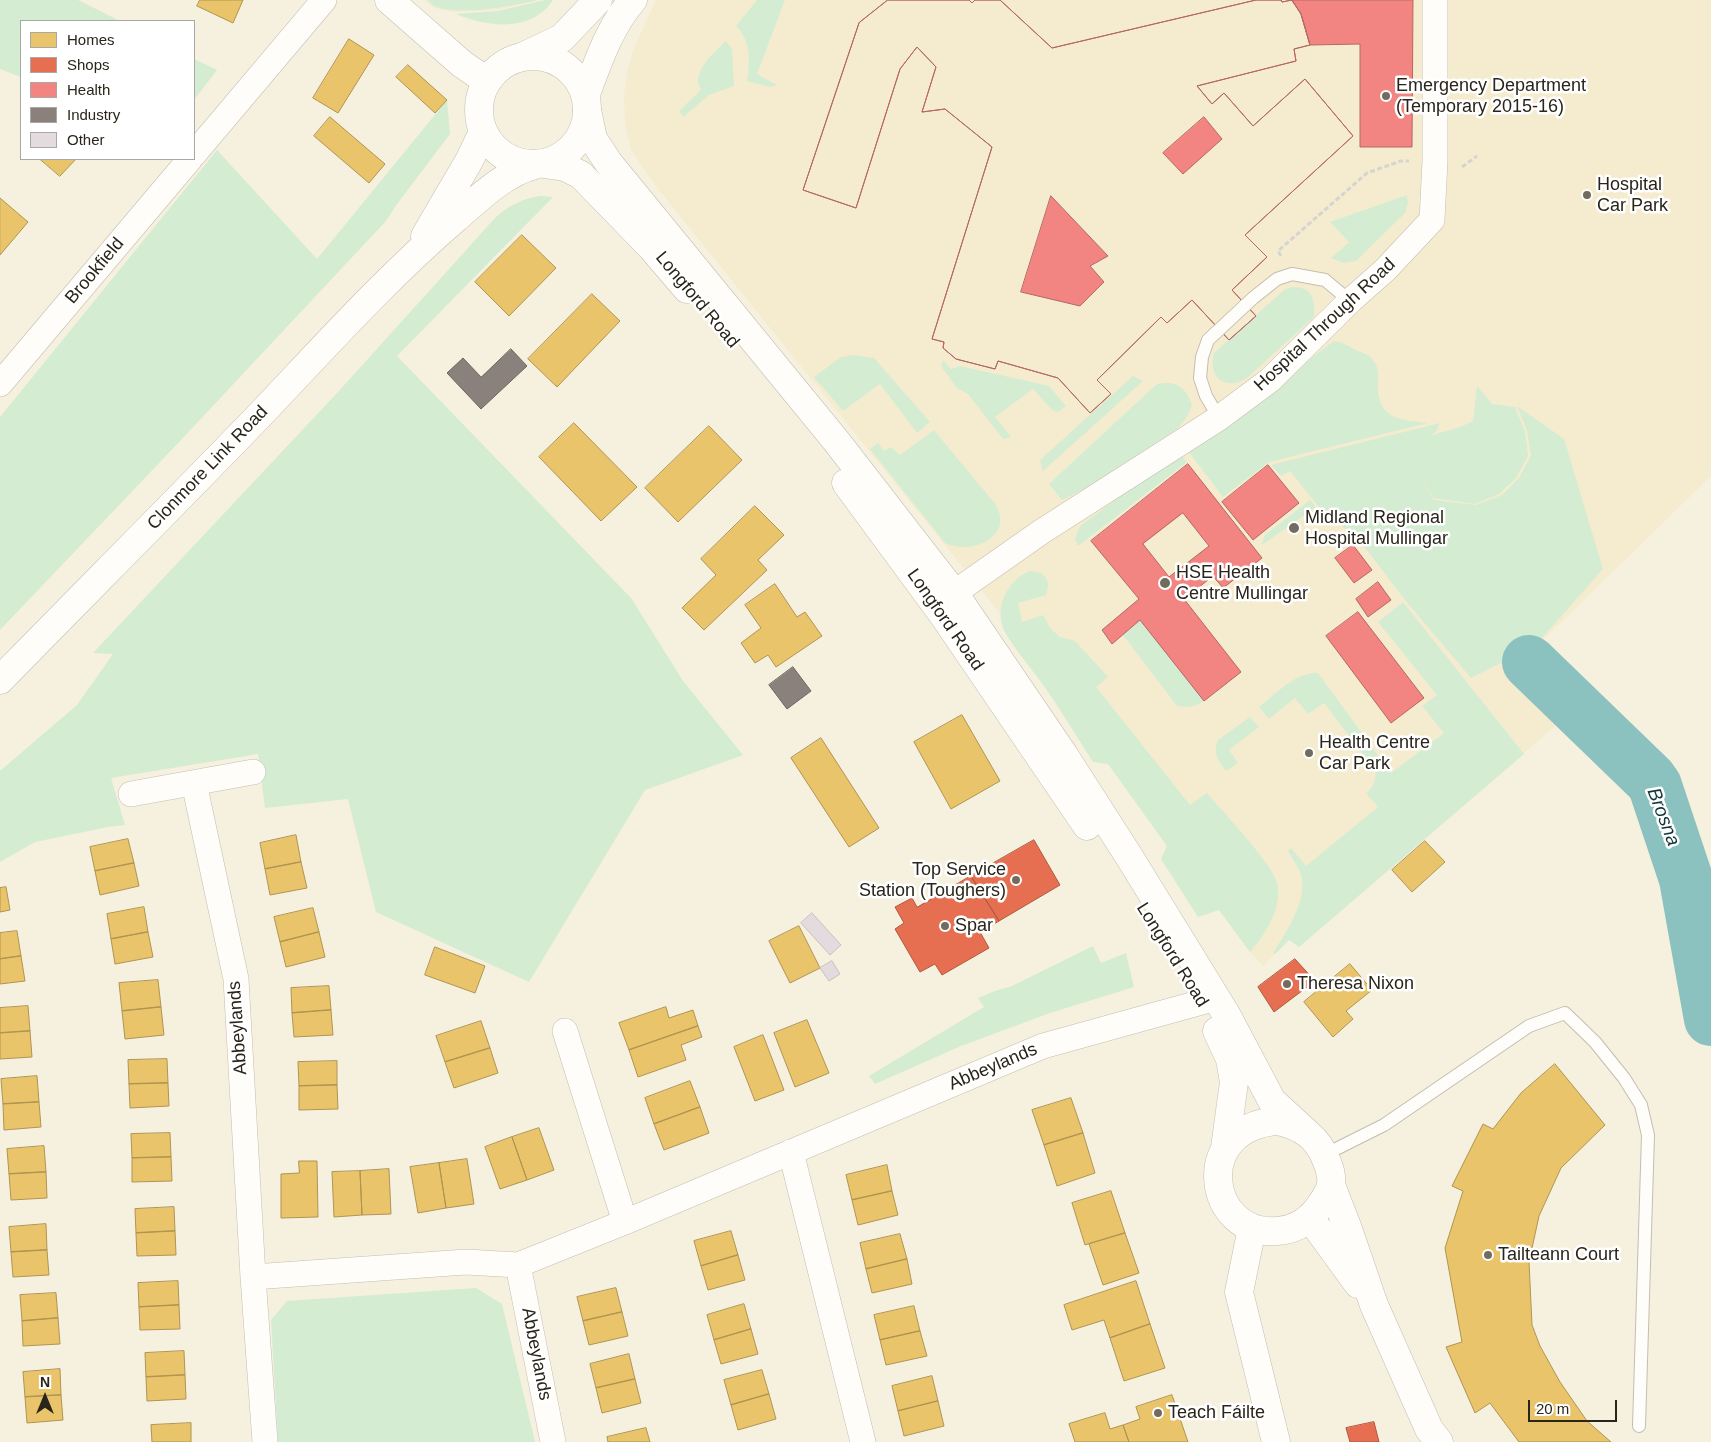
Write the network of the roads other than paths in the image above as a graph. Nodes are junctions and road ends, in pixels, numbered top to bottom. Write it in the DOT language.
graph roads {
  1 [pos="324,0"];
  2 [pos="389,0"];
  3 [pos="598,0"];
  4 [pos="633,0"];
  5 [pos="1435,0"];
  6 [pos="523,57"];
  7 [pos="487,81"];
  8 [pos="586,102"];
  9 [pos="483,132"];
  10 [pos="195,153"];
  11 [pos="189,160"];
  12 [pos="540,164"];
  13 [pos="414,254"];
  14 [pos="1350,301"];
  15 [pos="0,384"];
  16 [pos="1219,418"];
  17 [pos="952,591"];
  18 [pos="0,680"];
  19 [pos="993,688"];
  20 [pos="253,772"];
  21 [pos="194,783"];
  22 [pos="131,794"];
  23 [pos="1100,811"];
  24 [pos="1134,896"];
  25 [pos="1202,1002"];
  26 [pos="565,1031"];
  27 [pos="1306,1132"];
  28 [pos="1225,1148"];
  29 [pos="791,1152"];
  30 [pos="1324,1155"];
  31 [pos="1331,1185"];
  32 [pos="1310,1218"];
  33 [pos="625,1222"];
  34 [pos="1252,1228"];
  35 [pos="518,1265"];
  36 [pos="253,1277"];
  37 [pos="1374,1305"];
  38 [pos="1639,1426"];
  39 [pos="265,1442"];
  40 [pos="553,1442"];
  41 [pos="863,1442"];
  42 [pos="1276,1442"];
  43 [pos="1440,1442"];
  1 -- 10 [label="street"];
  2 -- 7 [label="street"];
  3 -- 6 [label="street"];
  4 -- 8 [label="street"];
  5 -- 14 [label="street, Hospital Through Road"];
  6 -- 7 [label="street"];
  6 -- 8 [label="street"];
  7 -- 9 [label="street"];
  8 -- 12 [label="street"];
  8 -- 17 [label="street"];
  9 -- 12 [label="street"];
  9 -- 13 [label="street, Clonmore Link Road"];
  11 -- 15 [label="street, Brookfield"];
  12 -- 13 [label="street, Clonmore Link Road"];
  12 -- 19 [label="street, Longford Road"];
  13 -- 18 [label="street, Clonmore Link Road"];
  14 -- 16 [label="street, Hospital Through Road"];
  14 -- 16 [label="lane"];
  16 -- 17 [label="street, Hospital Through Road"];
  17 -- 19 [label="street"];
  17 -- 23 [label="street"];
  19 -- 24 [label="street, Longford Road"];
  20 -- 21 [label="street"];
  21 -- 22 [label="street"];
  21 -- 36 [label="street, Abbeylands"];
  23 -- 24 [label="street"];
  23 -- 27 [label="street"];
  24 -- 25 [label="street, Longford Road"];
  25 -- 28 [label="street, Longford Road"];
  25 -- 29 [label="street, Abbeylands"];
  26 -- 33 [label="street"];
  27 -- 28 [label="street"];
  27 -- 30 [label="street"];
  28 -- 34 [label="street"];
  29 -- 33 [label="street, Abbeylands"];
  29 -- 41 [label="street"];
  30 -- 31 [label="street"];
  30 -- 38 [label="lane"];
  31 -- 32 [label="street"];
  31 -- 37 [label="street"];
  32 -- 34 [label="street"];
  32 -- 37 [label="street"];
  33 -- 35 [label="street, Abbeylands"];
  34 -- 42 [label="street"];
  35 -- 36 [label="street, Abbeylands"];
  35 -- 40 [label="street, Abbeylands"];
  36 -- 39 [label="street, Abbeylands"];
  37 -- 43 [label="street"];
}
